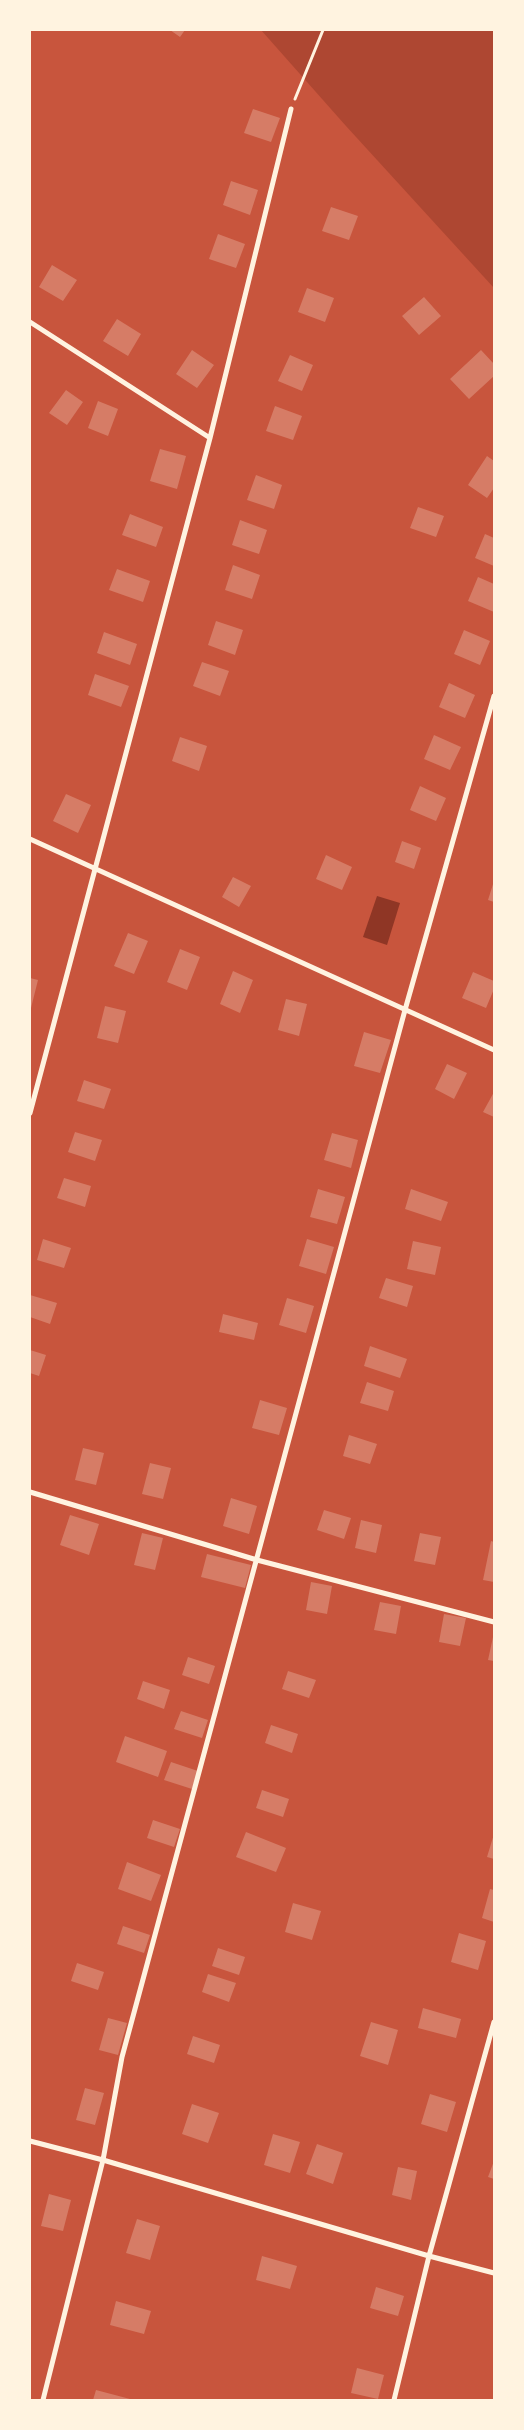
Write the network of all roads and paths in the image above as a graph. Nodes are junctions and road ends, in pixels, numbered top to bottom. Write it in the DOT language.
graph roads {
  1 [pos="323,30"];
  2 [pos="291,109"];
  3 [pos="30,322"];
  4 [pos="210,438"];
  5 [pos="494,696"];
  6 [pos="30,839"];
  7 [pos="96,868"];
  8 [pos="406,1010"];
  9 [pos="494,1050"];
  10 [pos="30,1113"];
  11 [pos="30,1492"];
  12 [pos="258,1560"];
  13 [pos="494,1622"];
  14 [pos="494,2022"];
  15 [pos="30,2140"];
  16 [pos="103,2160"];
  17 [pos="429,2256"];
  18 [pos="494,2273"];
  19 [pos="43,2400"];
  20 [pos="394,2400"];
  1 -- 2 [label="path"];
  2 -- 4 [label="street"];
  3 -- 4 [label="street"];
  4 -- 7 [label="street"];
  5 -- 8 [label="street"];
  6 -- 7 [label="street"];
  7 -- 8 [label="street"];
  7 -- 10 [label="street"];
  8 -- 9 [label="street"];
  8 -- 12 [label="street"];
  11 -- 12 [label="street"];
  12 -- 13 [label="street"];
  12 -- 16 [label="street"];
  14 -- 17 [label="street"];
  15 -- 16 [label="street"];
  16 -- 17 [label="street"];
  16 -- 19 [label="street"];
  17 -- 18 [label="street"];
  17 -- 20 [label="street"];
}
